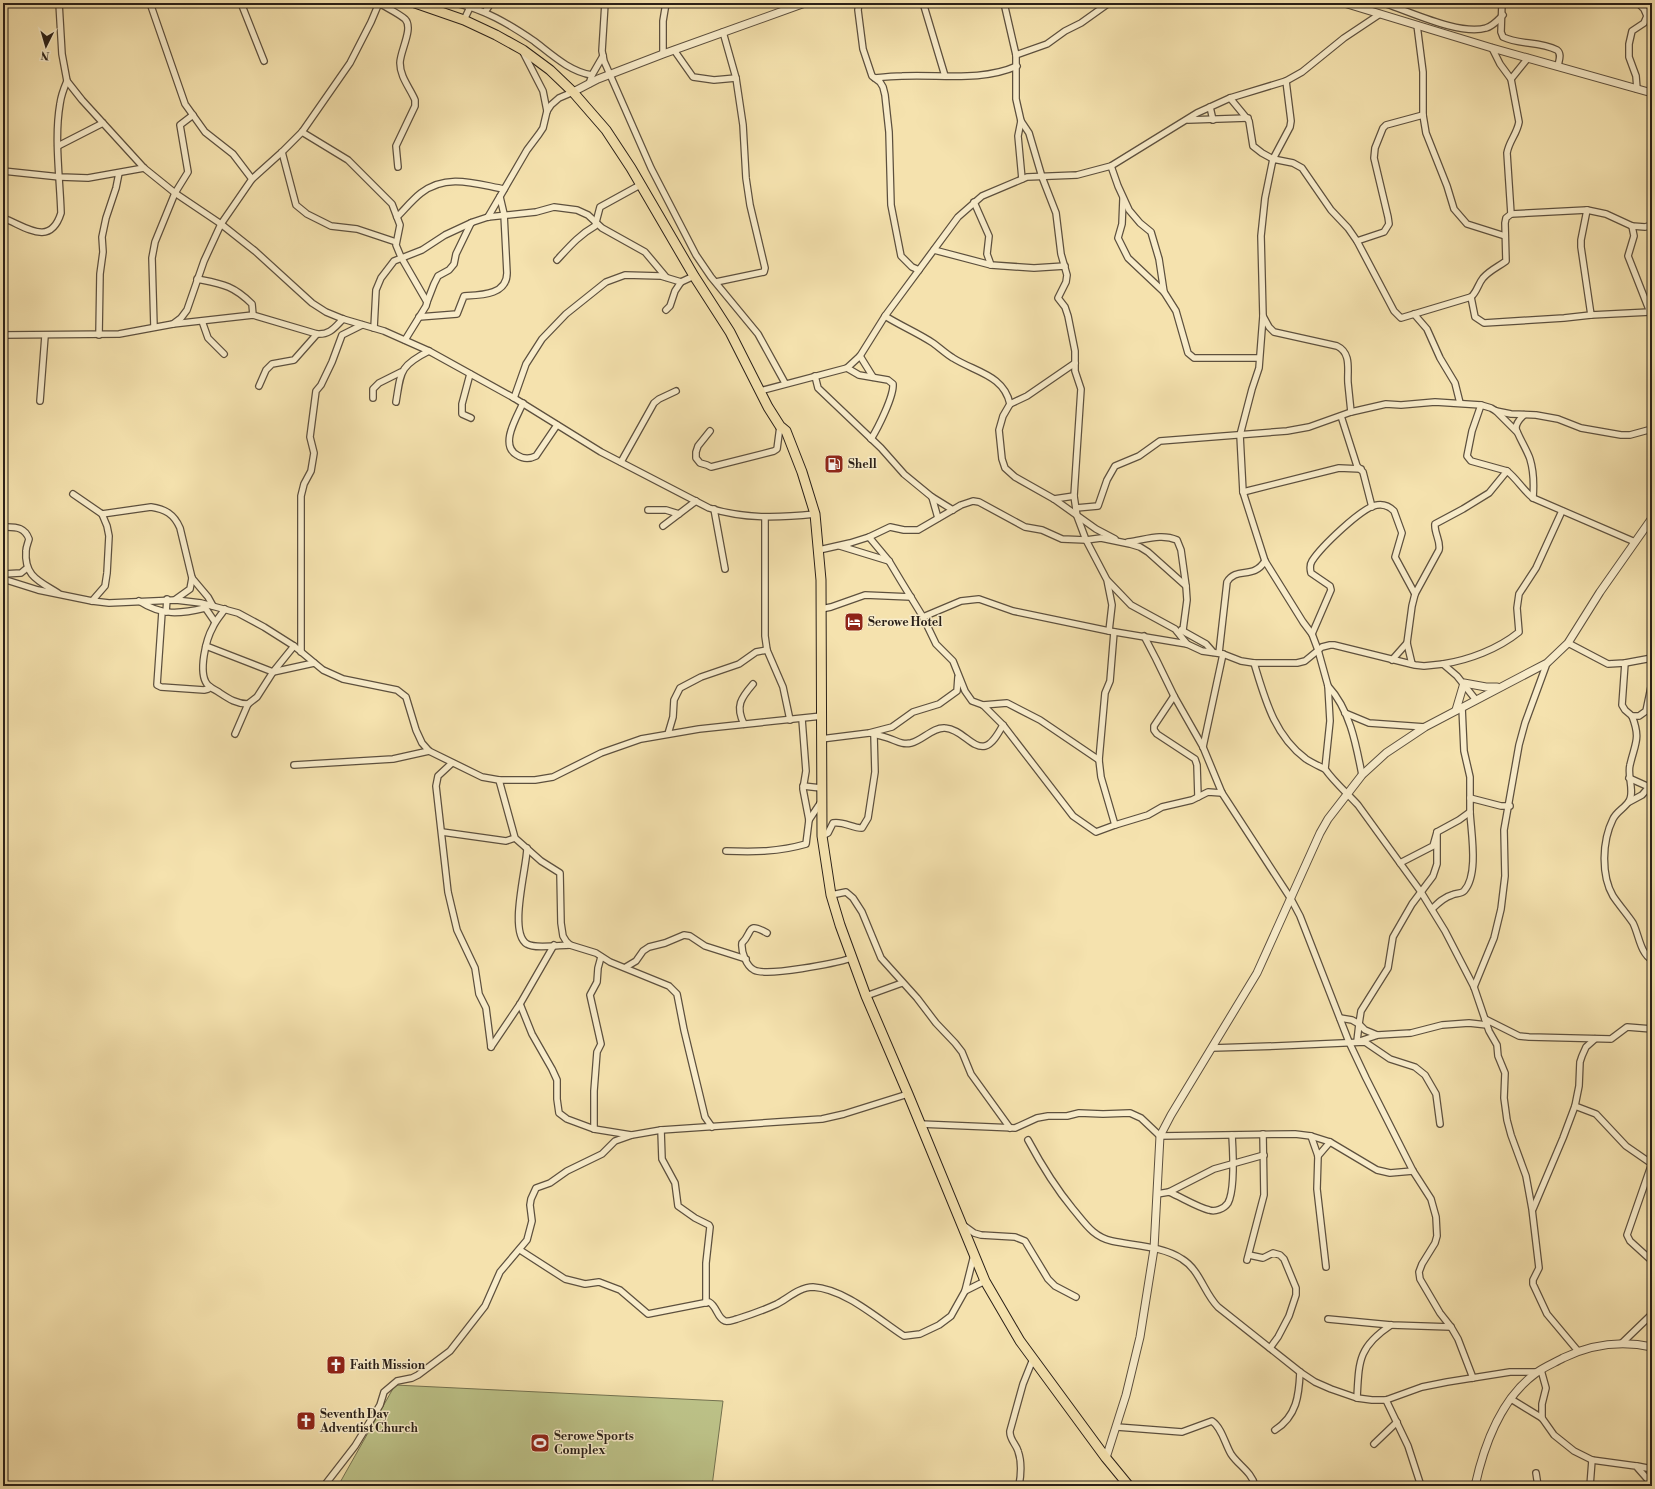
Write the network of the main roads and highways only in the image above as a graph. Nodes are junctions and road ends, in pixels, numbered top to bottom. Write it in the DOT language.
graph roads {
  1 [pos="415,3"];
  2 [pos="1129,1486"];
  1 -- 2 [label="main road"];
}
